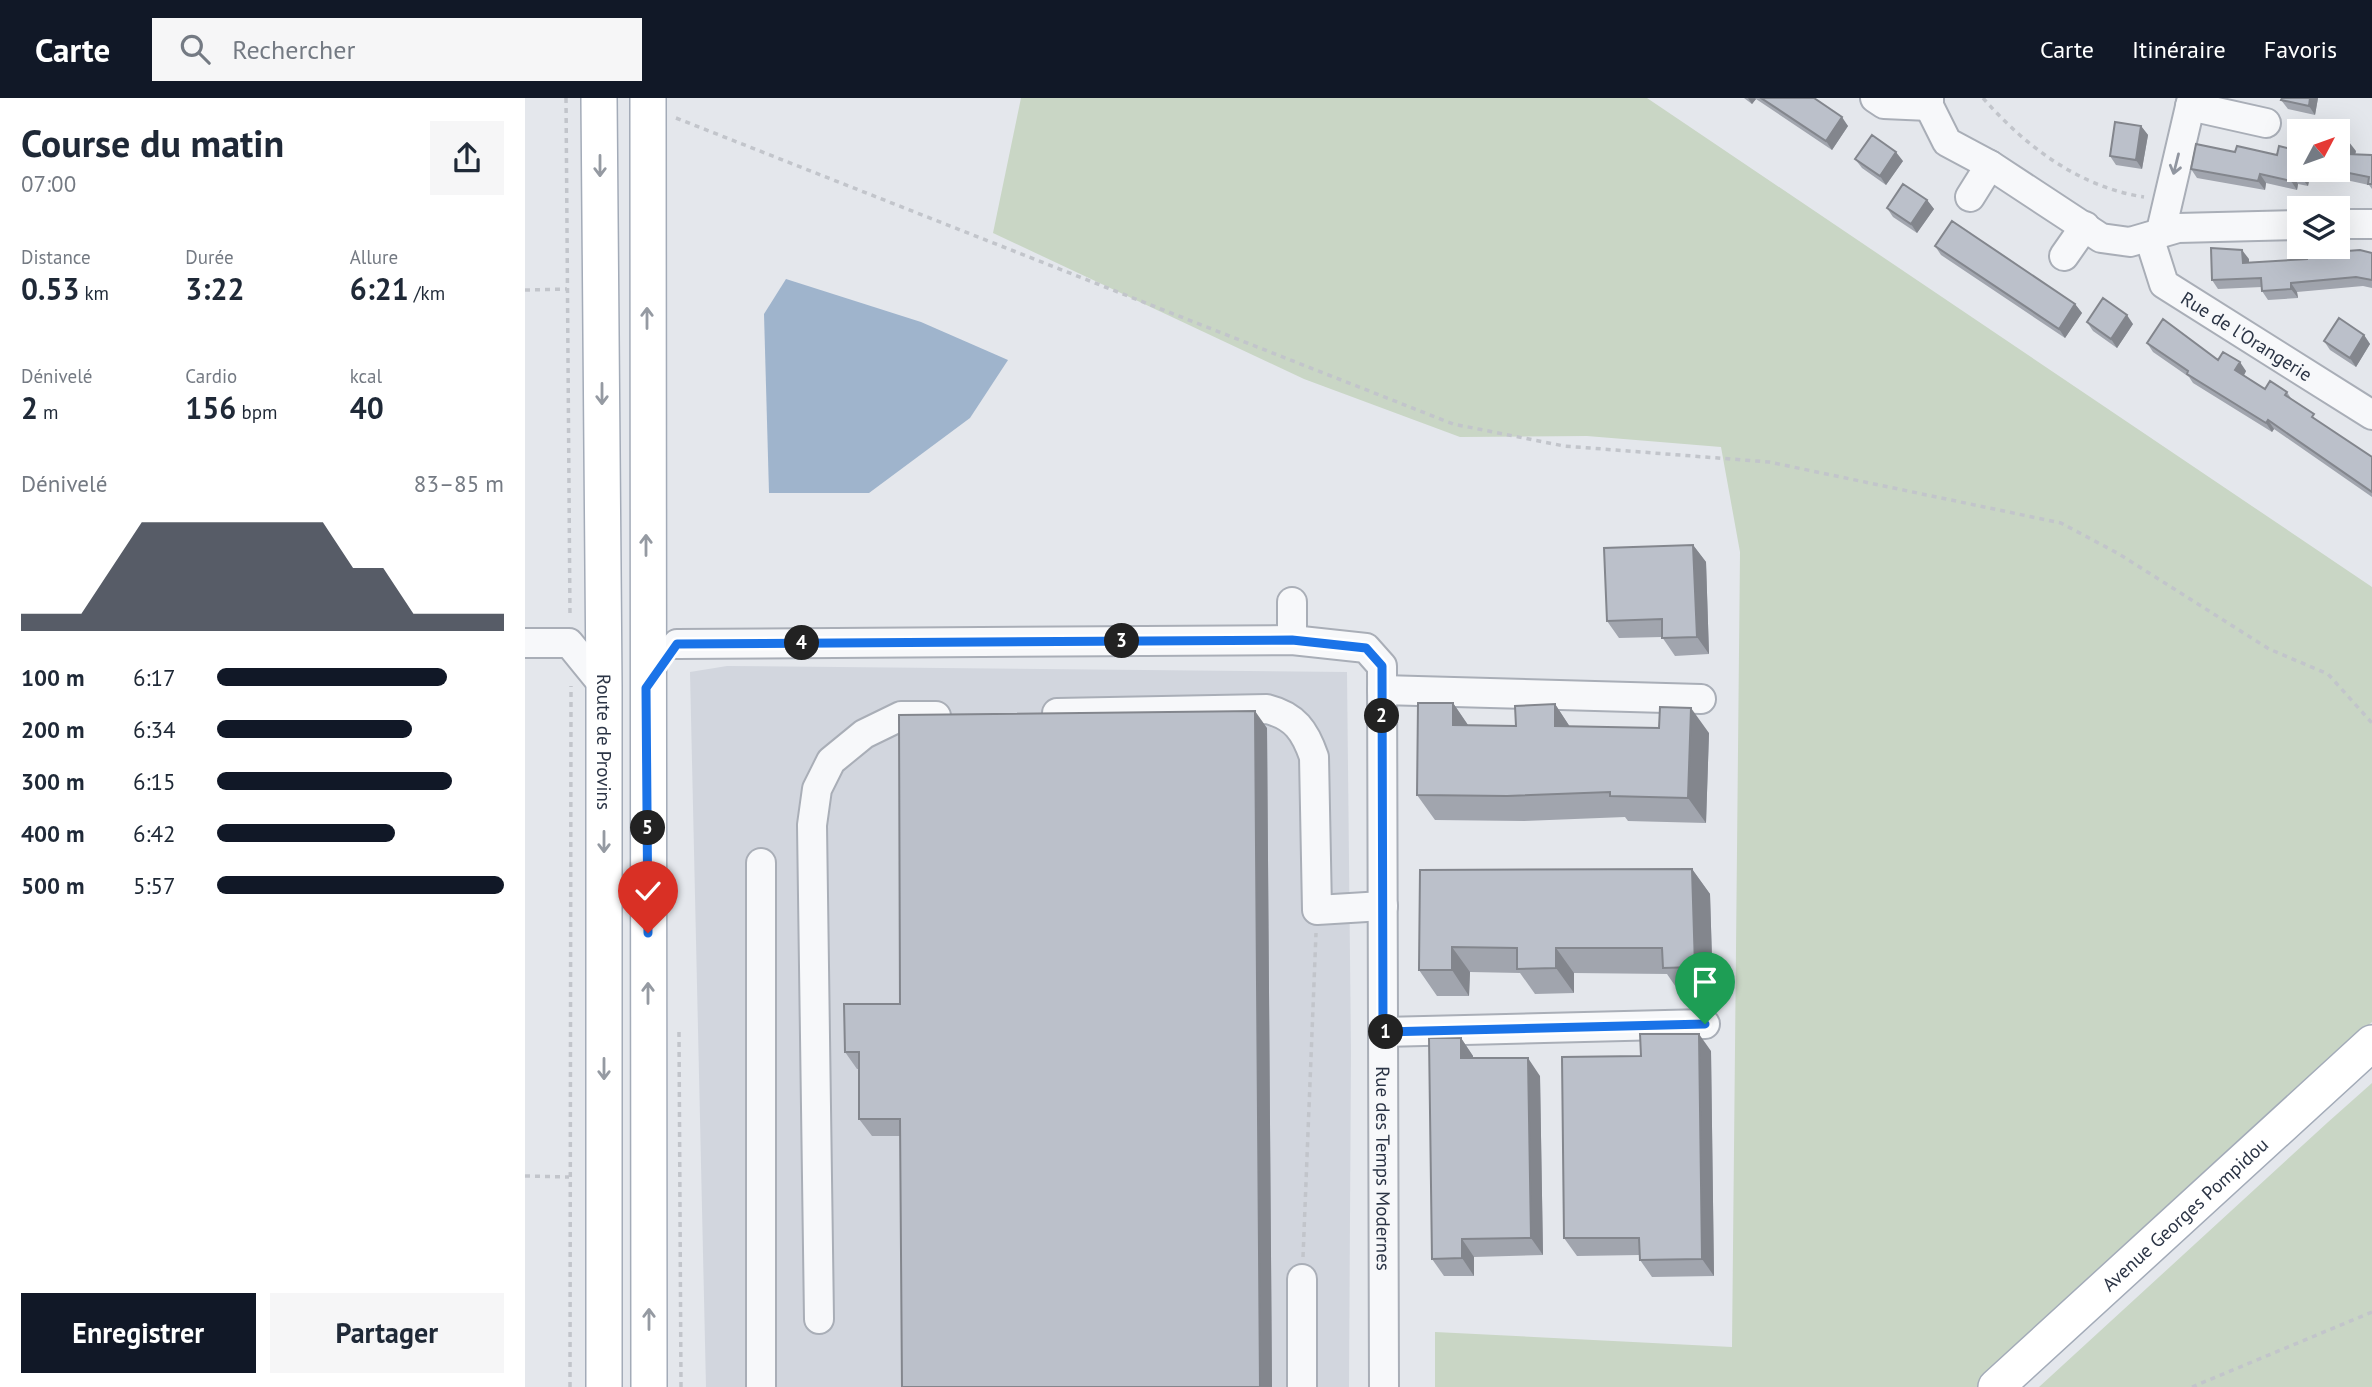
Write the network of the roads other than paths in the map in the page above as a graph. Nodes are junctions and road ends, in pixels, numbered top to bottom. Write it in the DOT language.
graph roads {
  1 [pos="599,98"];
  2 [pos="648,98"];
  3 [pos="1875,98"];
  4 [pos="1929,102"];
  5 [pos="2191,102"];
  6 [pos="2266,123"];
  7 [pos="1990,165"];
  8 [pos="1970,197"];
  9 [pos="2350,224"];
  10 [pos="2372,224"];
  11 [pos="2085,226"];
  12 [pos="2287,226"];
  13 [pos="2155,234"];
  14 [pos="2064,256"];
  15 [pos="2372,415"];
  16 [pos="1292,601"];
  17 [pos="646,603"];
  18 [pos="604,604"];
  19 [pos="1292,640"];
  20 [pos="525,643"];
  21 [pos="569,643"];
  22 [pos="677,644"];
  23 [pos="604,686"];
  24 [pos="646,688"];
  25 [pos="1382,690"];
  26 [pos="1701,699"];
  27 [pos="1030,714"];
  28 [pos="960,715"];
  29 [pos="761,863"];
  30 [pos="1383,906"];
  31 [pos="1705,1024"];
  32 [pos="1383,1032"];
  33 [pos="2372,1043"];
  34 [pos="1302,1279"];
  35 [pos="819,1319"];
  36 [pos="604,1387"];
  37 [pos="649,1387"];
  38 [pos="761,1387"];
  39 [pos="1301,1387"];
  40 [pos="1384,1387"];
  41 [pos="1996,1387"];
  1 -- 18 [label="main road, Route de Provins, one-way"];
  17 -- 2 [label="main road, one-way"];
  3 -- 4 [label="street"];
  4 -- 7 [label="street"];
  5 -- 6 [label="street"];
  5 -- 13 [label="street, Rue de l'Orangerie, one-way"];
  7 -- 8 [label="street"];
  7 -- 11 [label="street"];
  9 -- 10 [label="street"];
  11 -- 13 [label="street"];
  11 -- 14 [label="street"];
  12 -- 13 [label="street"];
  13 -- 15 [label="street, Rue de l'Orangerie"];
  16 -- 19 [label="street"];
  17 -- 22 [label="street"];
  17 -- 24 [label="main road"];
  18 -- 21 [label="street"];
  18 -- 23 [label="main road, Route de Provins"];
  19 -- 22 [label="street, Rue des Temps Modernes"];
  19 -- 25 [label="street, Rue des Temps Modernes"];
  20 -- 21 [label="street"];
  21 -- 23 [label="street"];
  22 -- 24 [label="street"];
  23 -- 36 [label="main road, Route de Provins, one-way"];
  37 -- 24 [label="main road, one-way"];
  25 -- 26 [label="street"];
  25 -- 30 [label="street, Rue des Temps Modernes"];
  27 -- 30 [label="street"];
  28 -- 35 [label="street"];
  29 -- 38 [label="street"];
  30 -- 32 [label="street, Rue des Temps Modernes"];
  31 -- 32 [label="street"];
  32 -- 40 [label="street, Rue des Temps Modernes"];
  33 -- 41 [label="main road, Avenue Georges Pompidou"];
  34 -- 39 [label="street"];
}
